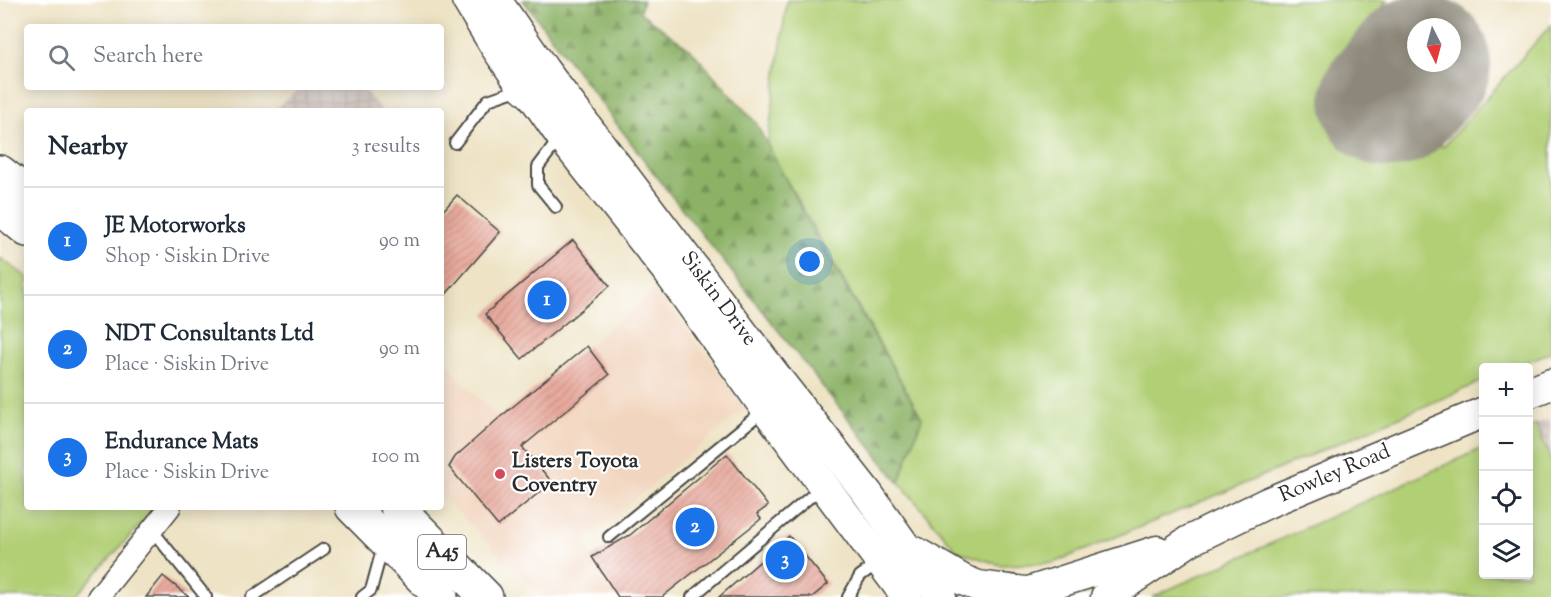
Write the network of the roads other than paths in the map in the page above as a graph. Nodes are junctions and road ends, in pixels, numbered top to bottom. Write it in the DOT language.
graph roads {
  1 [pos="468,0"];
  2 [pos="496,0"];
  3 [pos="534,79"];
  4 [pos="561,136"];
  5 [pos="455,143"];
  6 [pos="0,172"];
  7 [pos="24,191"];
  8 [pos="556,207"];
  9 [pos="0,208"];
  10 [pos="24,228"];
  11 [pos="1551,384"];
  12 [pos="1533,391"];
  13 [pos="766,409"];
  14 [pos="1479,414"];
  15 [pos="823,486"];
  16 [pos="168,510"];
  17 [pos="355,510"];
  18 [pos="400,510"];
  19 [pos="152,530"];
  20 [pos="609,537"];
  21 [pos="385,540"];
  22 [pos="1189,541"];
  23 [pos="324,549"];
  24 [pos="893,554"];
  25 [pos="1146,570"];
  26 [pos="1019,594"];
  27 [pos="369,595"];
  28 [pos="98,597"];
  29 [pos="206,597"];
  30 [pos="252,597"];
  31 [pos="441,597"];
  32 [pos="486,597"];
  33 [pos="692,597"];
  34 [pos="848,597"];
  35 [pos="907,597"];
  36 [pos="941,597"];
  37 [pos="1077,597"];
  38 [pos="1106,597"];
  1 -- 3 [label="street, Siskin Drive"];
  2 -- 3 [label="street, Siskin Drive"];
  3 -- 4 [label="street, Siskin Drive"];
  3 -- 5 [label="lane"];
  3 -- 24 [label="street, Siskin Drive"];
  4 -- 8 [label="lane"];
  4 -- 13 [label="street, Siskin Drive"];
  6 -- 7 [label="highway"];
  9 -- 10 [label="highway"];
  11 -- 12 [label="street"];
  13 -- 15 [label="street, Siskin Drive"];
  13 -- 20 [label="lane"];
  14 -- 22 [label="street, Rowley Road"];
  15 -- 24 [label="street, Siskin Drive"];
  15 -- 33 [label="lane"];
  16 -- 19 [label="street"];
  17 -- 21 [label="highway, A45"];
  18 -- 32 [label="highway, A45"];
  19 -- 28 [label="street"];
  19 -- 29 [label="lane"];
  21 -- 27 [label="lane"];
  21 -- 31 [label="highway, A45"];
  22 -- 25 [label="street"];
  22 -- 26 [label="street"];
  23 -- 30 [label="lane"];
  24 -- 26 [label="street"];
  24 -- 34 [label="lane"];
  24 -- 35 [label="street, Siskin Drive"];
  24 -- 36 [label="street, Siskin Drive"];
  25 -- 37 [label="street"];
  25 -- 38 [label="street"];
}
